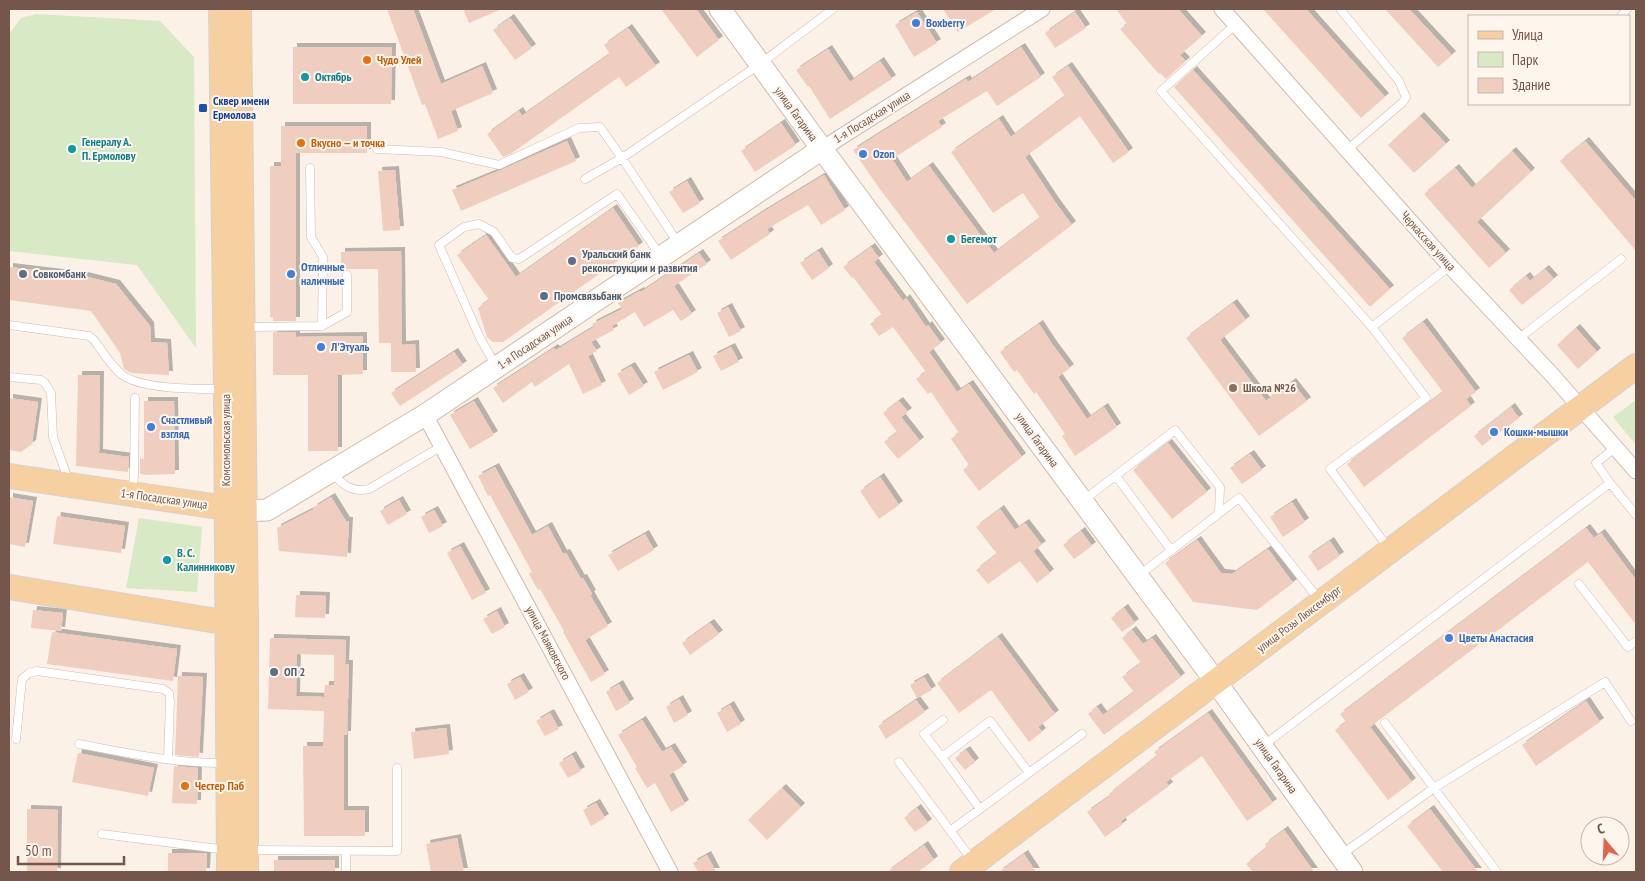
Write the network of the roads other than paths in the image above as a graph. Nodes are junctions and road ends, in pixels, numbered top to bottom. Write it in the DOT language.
graph roads {
  1 [pos="220,9"];
  2 [pos="240,9"];
  3 [pos="720,9"];
  4 [pos="832,9"];
  5 [pos="1042,9"];
  6 [pos="1222,9"];
  7 [pos="1340,9"];
  8 [pos="1026,13"];
  9 [pos="1236,24"];
  10 [pos="760,64"];
  11 [pos="377,149"];
  12 [pos="822,149"];
  13 [pos="1347,150"];
  14 [pos="622,158"];
  15 [pos="310,168"];
  16 [pos="585,179"];
  17 [pos="679,245"];
  18 [pos="661,257"];
  19 [pos="1621,259"];
  20 [pos="1450,266"];
  21 [pos="347,275"];
  22 [pos="9,325"];
  23 [pos="322,326"];
  24 [pos="242,327"];
  25 [pos="1372,327"];
  26 [pos="1518,339"];
  27 [pos="1636,366"];
  28 [pos="497,367"];
  29 [pos="9,377"];
  30 [pos="226,388"];
  31 [pos="135,398"];
  32 [pos="1580,408"];
  33 [pos="425,415"];
  34 [pos="442,446"];
  35 [pos="1616,447"];
  36 [pos="1636,471"];
  37 [pos="331,472"];
  38 [pos="9,476"];
  39 [pos="1116,476"];
  40 [pos="1610,483"];
  41 [pos="70,485"];
  42 [pos="131,494"];
  43 [pos="1082,501"];
  44 [pos="236,510"];
  45 [pos="1219,513"];
  46 [pos="1636,515"];
  47 [pos="1171,550"];
  48 [pos="1390,551"];
  49 [pos="1138,576"];
  50 [pos="1579,584"];
  51 [pos="9,587"];
  52 [pos="1321,603"];
  53 [pos="237,622"];
  54 [pos="1636,641"];
  55 [pos="1216,682"];
  56 [pos="943,720"];
  57 [pos="1631,721"];
  58 [pos="1385,723"];
  59 [pos="1082,734"];
  60 [pos="16,739"];
  61 [pos="80,744"];
  62 [pos="1262,746"];
  63 [pos="942,757"];
  64 [pos="168,760"];
  65 [pos="229,762"];
  66 [pos="899,762"];
  67 [pos="397,768"];
  68 [pos="1029,773"];
  69 [pos="1434,788"];
  70 [pos="980,809"];
  71 [pos="950,831"];
  72 [pos="102,834"];
  73 [pos="346,851"];
  74 [pos="238,861"];
  75 [pos="1346,864"];
  76 [pos="968,868"];
  77 [pos="346,872"];
  78 [pos="670,872"];
  79 [pos="1497,872"];
  1 -- 30 [label="main road, Комсомольская улица"];
  2 -- 24 [label="main road, Комсомольская улица"];
  3 -- 10 [label="street, улица Гагарина"];
  4 -- 10 [label="lane"];
  5 -- 8 [label="street, 1-я Посадская улица"];
  6 -- 9 [label="street, Черкасская улица"];
  7 -- 13 [label="lane"];
  8 -- 12 [label="street, 1-я Посадская улица"];
  9 -- 13 [label="street, Черкасская улица"];
  9 -- 25 [label="lane"];
  10 -- 12 [label="street, улица Гагарина"];
  10 -- 14 [label="lane"];
  11 -- 14 [label="lane"];
  12 -- 17 [label="street, 1-я Посадская улица"];
  12 -- 43 [label="street, улица Гагарина"];
  13 -- 20 [label="street, Черкасская улица"];
  14 -- 16 [label="lane"];
  14 -- 17 [label="lane"];
  15 -- 23 [label="lane"];
  17 -- 18 [label="street, 1-я Посадская улица"];
  18 -- 28 [label="street, 1-я Посадская улица"];
  18 -- 28 [label="lane"];
  19 -- 26 [label="lane"];
  20 -- 25 [label="lane"];
  20 -- 26 [label="street, Черкасская улица"];
  21 -- 23 [label="lane"];
  22 -- 30 [label="lane"];
  23 -- 24 [label="lane"];
  24 -- 44 [label="main road, Комсомольская улица"];
  25 -- 48 [label="lane"];
  26 -- 32 [label="street, Черкасская улица"];
  27 -- 32 [label="main road, улица Розы Люксембург"];
  28 -- 33 [label="street, 1-я Посадская улица"];
  29 -- 41 [label="lane"];
  30 -- 44 [label="main road, Комсомольская улица"];
  31 -- 42 [label="lane"];
  32 -- 35 [label="street, Черкасская улица"];
  32 -- 48 [label="main road, улица Розы Люксембург"];
  33 -- 34 [label="street, улица Маяковского"];
  33 -- 37 [label="street, 1-я Посадская улица"];
  34 -- 37 [label="lane"];
  34 -- 78 [label="street, улица Маяковского"];
  35 -- 36 [label="street, Черкасская улица"];
  35 -- 40 [label="lane"];
  37 -- 44 [label="street, 1-я Посадская улица"];
  38 -- 41 [label="main road, 1-я Посадская улица"];
  39 -- 43 [label="lane"];
  39 -- 45 [label="lane"];
  39 -- 47 [label="lane"];
  40 -- 46 [label="lane"];
  40 -- 62 [label="lane"];
  41 -- 42 [label="main road, 1-я Посадская улица"];
  42 -- 44 [label="main road, 1-я Посадская улица"];
  43 -- 49 [label="street, улица Гагарина"];
  44 -- 53 [label="main road, Комсомольская улица"];
  45 -- 47 [label="lane"];
  45 -- 52 [label="lane"];
  47 -- 49 [label="lane"];
  48 -- 52 [label="main road, улица Розы Люксембург"];
  49 -- 55 [label="street, улица Гагарина"];
  50 -- 54 [label="lane"];
  51 -- 53 [label="main road"];
  52 -- 55 [label="main road, улица Розы Люксембург"];
  53 -- 65 [label="main road, Комсомольская улица"];
  53 -- 74 [label="main road, Комсомольская улица"];
  55 -- 62 [label="street, улица Гагарина"];
  55 -- 76 [label="main road, улица Розы Люксембург"];
  56 -- 63 [label="lane"];
  57 -- 69 [label="lane"];
  58 -- 69 [label="lane"];
  59 -- 68 [label="lane"];
  60 -- 64 [label="lane"];
  61 -- 64 [label="lane"];
  62 -- 75 [label="street, улица Гагарина"];
  63 -- 68 [label="lane"];
  63 -- 70 [label="lane"];
  64 -- 65 [label="lane"];
  65 -- 74 [label="main road, Комсомольская улица"];
  66 -- 71 [label="lane"];
  67 -- 73 [label="lane"];
  68 -- 70 [label="lane"];
  69 -- 75 [label="lane"];
  69 -- 79 [label="lane"];
  70 -- 71 [label="lane"];
  71 -- 76 [label="lane"];
  72 -- 74 [label="lane"];
  73 -- 74 [label="lane"];
  73 -- 77 [label="lane"];
}
